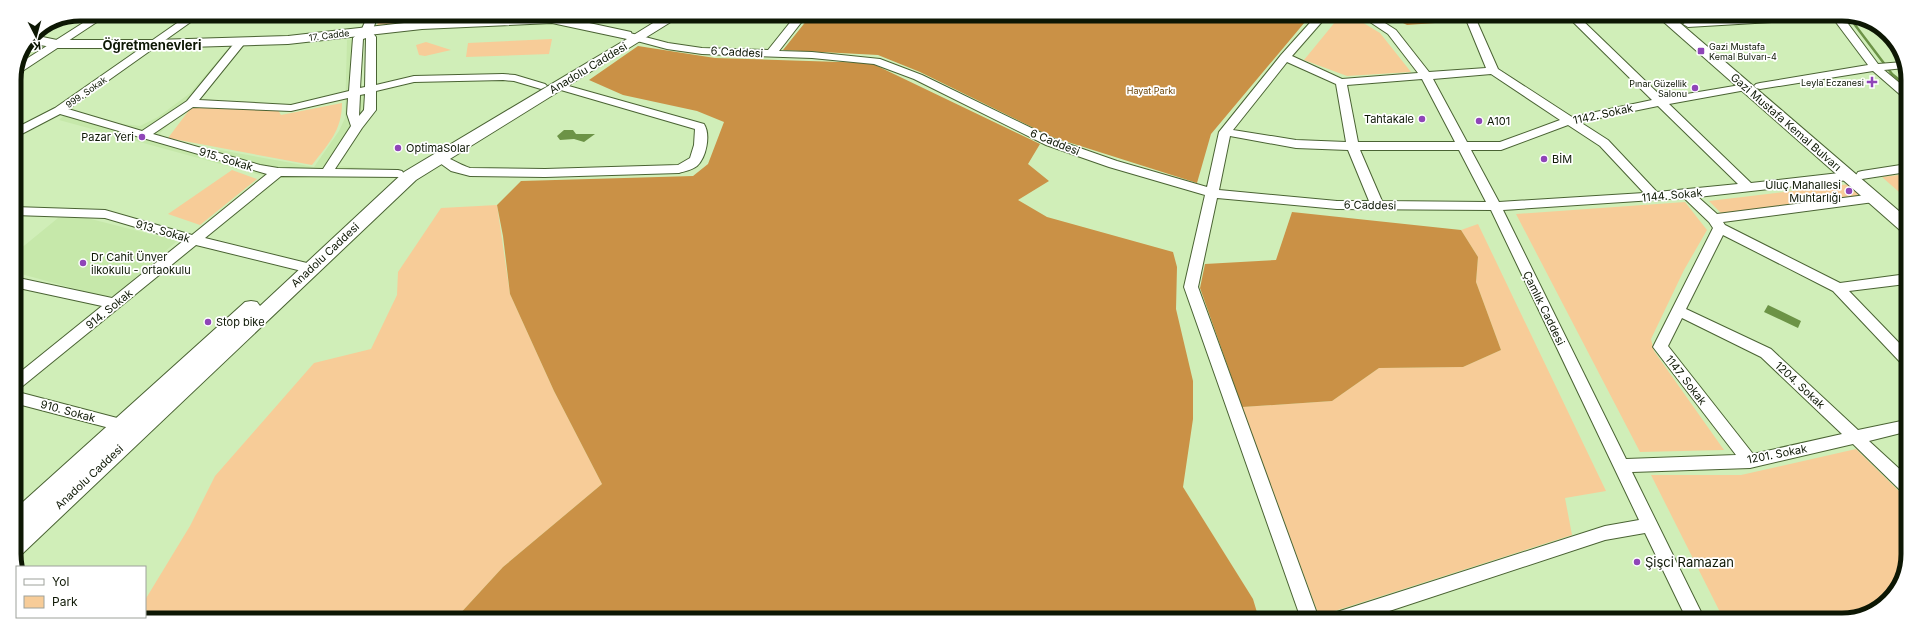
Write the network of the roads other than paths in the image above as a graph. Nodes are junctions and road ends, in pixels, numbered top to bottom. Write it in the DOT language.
graph roads {
  1 [pos="93,21"];
  2 [pos="187,21"];
  3 [pos="371,21"];
  4 [pos="445,21"];
  5 [pos="570,21"];
  6 [pos="652,21"];
  7 [pos="664,21"];
  8 [pos="797,21"];
  9 [pos="1317,21"];
  10 [pos="1374,21"];
  11 [pos="1472,21"];
  12 [pos="1577,21"];
  13 [pos="1670,21"];
  14 [pos="1683,21"];
  15 [pos="1841,21"];
  16 [pos="367,32"];
  17 [pos="42,35"];
  18 [pos="632,37"];
  19 [pos="37,39"];
  20 [pos="61,41"];
  21 [pos="240,43"];
  22 [pos="154,44"];
  23 [pos="771,54"];
  24 [pos="1285,57"];
  25 [pos="1899,65"];
  26 [pos="23,66"];
  27 [pos="1882,66"];
  28 [pos="1493,71"];
  29 [pos="1426,76"];
  30 [pos="1342,82"];
  31 [pos="550,86"];
  32 [pos="1753,87"];
  33 [pos="371,88"];
  34 [pos="1901,88"];
  35 [pos="354,92"];
  36 [pos="1660,102"];
  37 [pos="191,103"];
  38 [pos="59,110"];
  39 [pos="1568,121"];
  40 [pos="357,126"];
  41 [pos="21,130"];
  42 [pos="1225,132"];
  43 [pos="143,135"];
  44 [pos="1353,146"];
  45 [pos="1463,146"];
  46 [pos="439,158"];
  47 [pos="1901,169"];
  48 [pos="278,172"];
  49 [pos="327,172"];
  50 [pos="398,174"];
  51 [pos="1855,175"];
  52 [pos="1749,188"];
  53 [pos="1212,193"];
  54 [pos="1687,194"];
  55 [pos="1655,197"];
  56 [pos="1874,198"];
  57 [pos="1377,205"];
  58 [pos="1494,206"];
  59 [pos="1901,209"];
  60 [pos="21,212"];
  61 [pos="1901,222"];
  62 [pos="1717,224"];
  63 [pos="194,240"];
  64 [pos="304,267"];
  65 [pos="1901,280"];
  66 [pos="21,284"];
  67 [pos="1838,288"];
  68 [pos="115,304"];
  69 [pos="1679,311"];
  70 [pos="1901,354"];
  71 [pos="21,379"];
  72 [pos="21,399"];
  73 [pos="121,425"];
  74 [pos="1901,427"];
  75 [pos="1856,437"];
  76 [pos="1750,461"];
  77 [pos="1622,466"];
  78 [pos="1901,480"];
  79 [pos="21,517"];
  80 [pos="1651,525"];
  81 [pos="21,540"];
  82 [pos="1308,613"];
  83 [pos="1358,613"];
  84 [pos="1693,613"];
  1 -- 20 [label="street"];
  2 -- 22 [label="street, 999. Sokak"];
  3 -- 16 [label="street"];
  4 -- 16 [label="main road, 17. Cadde"];
  5 -- 18 [label="main road, 17. Cadde"];
  6 -- 18 [label="main road, Anadolu Caddesi"];
  7 -- 18 [label="main road, Anadolu Caddesi"];
  8 -- 23 [label="street"];
  9 -- 24 [label="street"];
  10 -- 29 [label="street, Çamlık Caddesi"];
  11 -- 28 [label="street"];
  12 -- 36 [label="street"];
  13 -- 32 [label="main road, Gazi Mustafa Kemal Bulvarı"];
  14 -- 32 [label="main road, Gazi Mustafa Kemal Bulvarı"];
  15 -- 27 [label="street"];
  16 -- 21 [label="main road, 17. Cadde"];
  16 -- 33 [label="street"];
  16 -- 35 [label="street"];
  17 -- 20 [label="main road"];
  18 -- 23 [label="street, 6 Caddesi"];
  18 -- 31 [label="main road, Anadolu Caddesi"];
  19 -- 20 [label="main road, 17. Cadde"];
  20 -- 22 [label="main road, 17. Cadde"];
  20 -- 26 [label="street"];
  21 -- 22 [label="main road, 17. Cadde"];
  21 -- 37 [label="street"];
  22 -- 38 [label="street, 999. Sokak"];
  23 -- 53 [label="street, 6 Caddesi"];
  24 -- 30 [label="street"];
  24 -- 42 [label="street"];
  25 -- 27 [label="street, 1142. Sokak"];
  27 -- 32 [label="street, 1142. Sokak"];
  27 -- 34 [label="street"];
  28 -- 29 [label="street"];
  28 -- 39 [label="street"];
  29 -- 30 [label="street"];
  29 -- 45 [label="street, Çamlık Caddesi"];
  30 -- 44 [label="street"];
  31 -- 33 [label="street"];
  31 -- 46 [label="main road, Anadolu Caddesi"];
  31 -- 46 [label="street"];
  31 -- 50 [label="main road, Anadolu Caddesi"];
  32 -- 36 [label="street, 1142. Sokak"];
  32 -- 51 [label="main road, Gazi Mustafa Kemal Bulvarı"];
  33 -- 35 [label="street"];
  33 -- 40 [label="street"];
  35 -- 37 [label="street"];
  35 -- 40 [label="street"];
  36 -- 39 [label="street, 1142. Sokak"];
  36 -- 52 [label="street"];
  37 -- 43 [label="street"];
  38 -- 41 [label="street, 999. Sokak"];
  38 -- 43 [label="street, 915. Sokak"];
  39 -- 45 [label="street, 1142. Sokak"];
  39 -- 55 [label="street"];
  40 -- 49 [label="street"];
  42 -- 44 [label="street, 1142. Sokak"];
  42 -- 53 [label="street"];
  43 -- 48 [label="street, 915. Sokak"];
  44 -- 45 [label="street, 1142. Sokak"];
  44 -- 57 [label="street"];
  45 -- 58 [label="street, Çamlık Caddesi"];
  46 -- 64 [label="main road, Anadolu Caddesi"];
  47 -- 51 [label="street, 1144. Sokak"];
  48 -- 49 [label="street, 915. Sokak"];
  48 -- 63 [label="street, 914. Sokak"];
  49 -- 50 [label="street, 915. Sokak"];
  50 -- 64 [label="main road, Anadolu Caddesi"];
  51 -- 52 [label="street, 1144. Sokak"];
  51 -- 56 [label="main road, Gazi Mustafa Kemal Bulvarı"];
  51 -- 59 [label="main road, Gazi Mustafa Kemal Bulvarı"];
  52 -- 54 [label="street, 1144. Sokak"];
  53 -- 57 [label="street, 6 Caddesi"];
  53 -- 82 [label="street"];
  54 -- 55 [label="street, 1144. Sokak"];
  54 -- 62 [label="street"];
  55 -- 58 [label="street, 1144. Sokak"];
  56 -- 61 [label="main road, Gazi Mustafa Kemal Bulvarı"];
  56 -- 62 [label="street"];
  57 -- 58 [label="street, 6 Caddesi"];
  58 -- 77 [label="street, Çamlık Caddesi"];
  60 -- 63 [label="street, 913. Sokak"];
  62 -- 67 [label="street"];
  62 -- 69 [label="street, 1147. Sokak"];
  63 -- 64 [label="street, 913. Sokak"];
  63 -- 68 [label="street, 914. Sokak"];
  64 -- 73 [label="main road, Anadolu Caddesi"];
  64 -- 81 [label="main road, Anadolu Caddesi"];
  65 -- 67 [label="street"];
  66 -- 68 [label="street"];
  67 -- 70 [label="street"];
  68 -- 71 [label="street, 914. Sokak"];
  69 -- 75 [label="street, 1204. Sokak"];
  69 -- 76 [label="street, 1147. Sokak"];
  72 -- 73 [label="street, 910. Sokak"];
  73 -- 79 [label="main road, Anadolu Caddesi"];
  74 -- 75 [label="street, 1201. Sokak"];
  75 -- 76 [label="street, 1201. Sokak"];
  75 -- 78 [label="street, 1204. Sokak"];
  76 -- 77 [label="street, 1201. Sokak"];
  77 -- 80 [label="street, Çamlık Caddesi"];
  80 -- 83 [label="street"];
  80 -- 84 [label="street, Çamlık Caddesi"];
}
